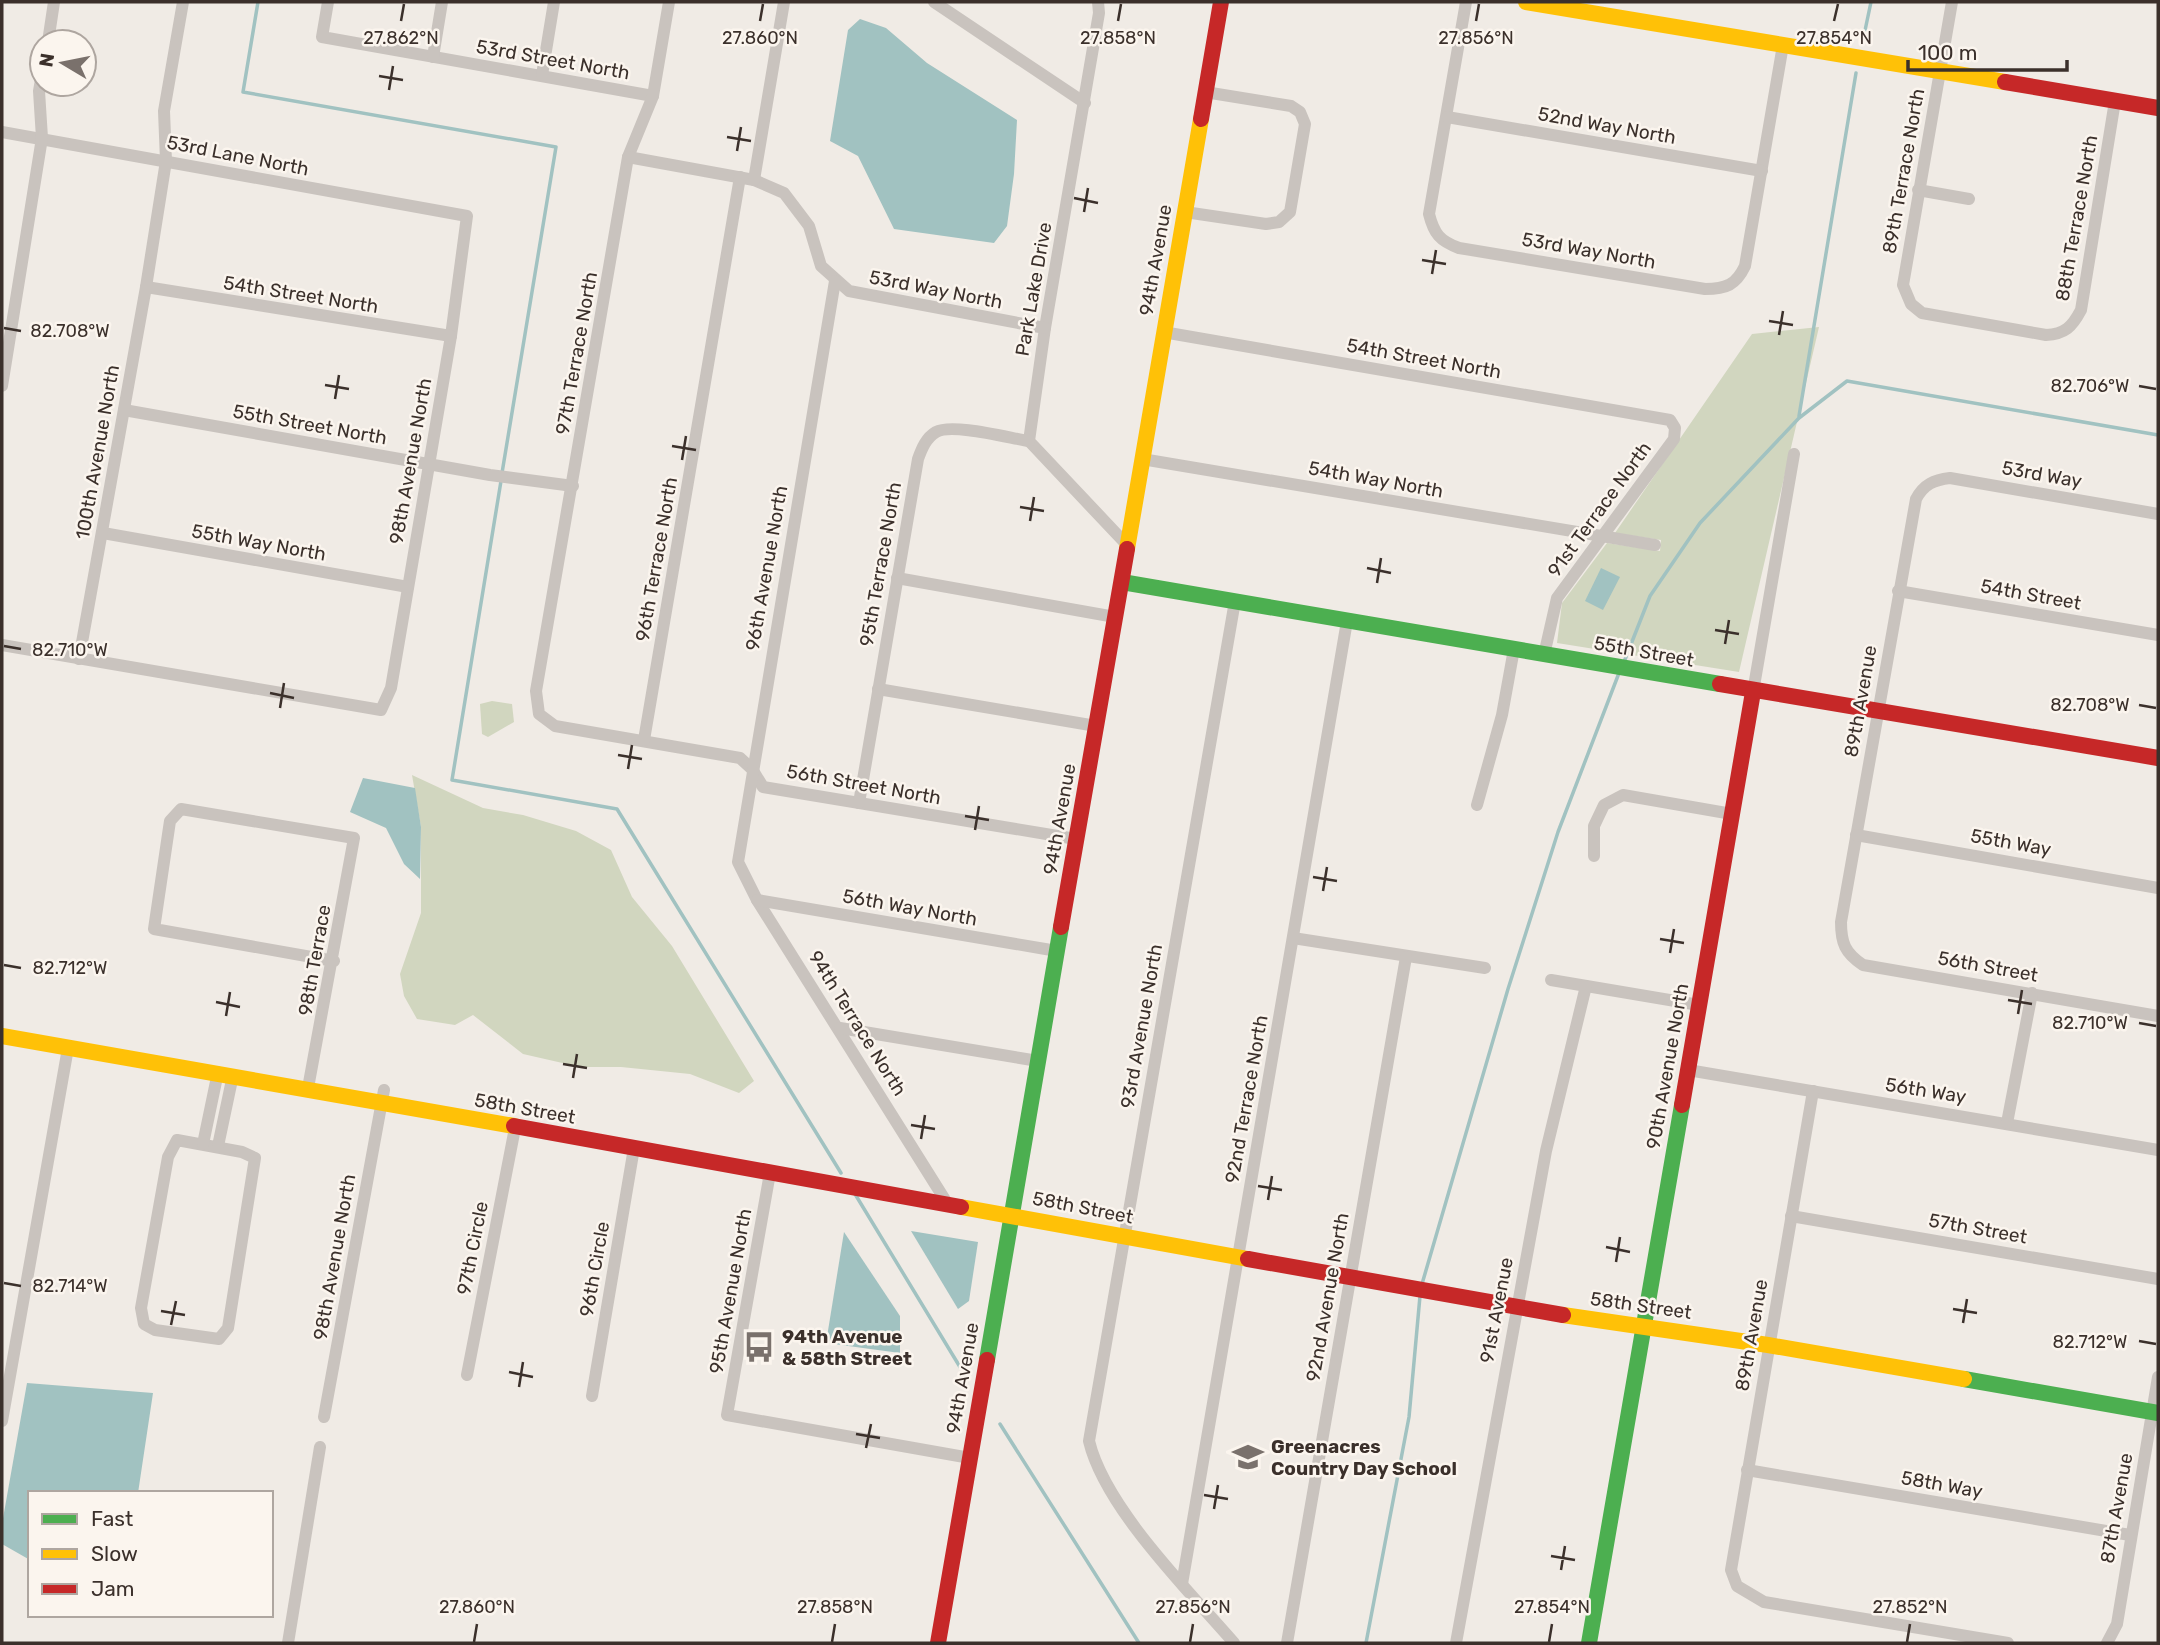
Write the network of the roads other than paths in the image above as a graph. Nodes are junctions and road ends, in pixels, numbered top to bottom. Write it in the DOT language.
graph roads {
  1 [pos="54,2"];
  2 [pos="183,2"];
  3 [pos="328,2"];
  4 [pos="442,2"];
  5 [pos="554,2"];
  6 [pos="669,2"];
  7 [pos="784,2"];
  8 [pos="934,2"];
  9 [pos="1098,2"];
  10 [pos="1221,2"];
  11 [pos="1466,2"];
  12 [pos="1526,2"];
  13 [pos="1952,2"];
  14 [pos="50,28"];
  15 [pos="1783,45"];
  16 [pos="433,57"];
  17 [pos="1940,72"];
  18 [pos="542,75"];
  19 [pos="1205,92"];
  20 [pos="653,96"];
  21 [pos="39,98"];
  22 [pos="2115,101"];
  23 [pos="1085,103"];
  24 [pos="2158,108"];
  25 [pos="1447,117"];
  26 [pos="2,132"];
  27 [pos="42,138"];
  28 [pos="628,157"];
  29 [pos="166,161"];
  30 [pos="1762,172"];
  31 [pos="740,177"];
  32 [pos="754,180"];
  33 [pos="1919,190"];
  34 [pos="1969,199"];
  35 [pos="1185,212"];
  36 [pos="467,216"];
  37 [pos="835,281"];
  38 [pos="146,287"];
  39 [pos="1911,304"];
  40 [pos="1045,328"];
  41 [pos="1163,332"];
  42 [pos="451,337"];
  43 [pos="2,386"];
  44 [pos="124,410"];
  45 [pos="1675,428"];
  46 [pos="1029,441"];
  47 [pos="1794,454"];
  48 [pos="1142,458"];
  49 [pos="428,463"];
  50 [pos="573,486"];
  51 [pos="1922,488"];
  52 [pos="2158,514"];
  53 [pos="103,533"];
  54 [pos="1604,537"];
  55 [pos="1655,545"];
  56 [pos="1128,546"];
  57 [pos="897,578"];
  58 [pos="1122,582"];
  59 [pos="408,587"];
  60 [pos="1898,591"];
  61 [pos="1235,601"];
  62 [pos="1115,617"];
  63 [pos="1347,621"];
  64 [pos="2158,635"];
  65 [pos="2,645"];
  66 [pos="1514,649"];
  67 [pos="1544,655"];
  68 [pos="79,659"];
  69 [pos="878,689"];
  70 [pos="1753,692"];
  71 [pos="1878,711"];
  72 [pos="540,714"];
  73 [pos="1096,726"];
  74 [pos="644,740"];
  75 [pos="2158,758"];
  76 [pos="752,769"];
  77 [pos="859,803"];
  78 [pos="1477,805"];
  79 [pos="1732,814"];
  80 [pos="1856,835"];
  81 [pos="1076,839"];
  82 [pos="1594,856"];
  83 [pos="738,862"];
  84 [pos="2158,888"];
  85 [pos="757,900"];
  86 [pos="1842,922"];
  87 [pos="1293,938"];
  88 [pos="1057,951"];
  89 [pos="1406,957"];
  90 [pos="334,961"];
  91 [pos="1485,968"];
  92 [pos="1551,980"];
  93 [pos="1586,986"];
  94 [pos="2032,993"];
  95 [pos="1699,1005"];
  96 [pos="2158,1016"];
  97 [pos="839,1028"];
  98 [pos="2,1036"];
  99 [pos="68,1048"];
  100 [pos="1038,1061"];
  101 [pos="1688,1070"];
  102 [pos="226,1074"];
  103 [pos="308,1088"];
  104 [pos="1813,1091"];
  105 [pos="383,1096"];
  106 [pos="2007,1122"];
  107 [pos="515,1128"];
  108 [pos="203,1144"];
  109 [pos="218,1146"];
  110 [pos="634,1148"];
  111 [pos="2158,1150"];
  112 [pos="770,1173"];
  113 [pos="947,1203"];
  114 [pos="1011,1215"];
  115 [pos="1791,1216"];
  116 [pos="1124,1237"];
  117 [pos="1238,1256"];
  118 [pos="1350,1276"];
  119 [pos="2158,1279"];
  120 [pos="1515,1308"];
  121 [pos="1644,1326"];
  122 [pos="1769,1345"];
  123 [pos="467,1375"];
  124 [pos="2158,1377"];
  125 [pos="592,1396"];
  126 [pos="2155,1413"];
  127 [pos="324,1417"];
  128 [pos="2,1421"];
  129 [pos="320,1447"];
  130 [pos="970,1458"];
  131 [pos="1747,1470"];
  132 [pos="2130,1535"];
  133 [pos="1182,1584"];
  134 [pos="288,1643"];
  135 [pos="938,1643"];
  136 [pos="1234,1643"];
  137 [pos="1287,1643"];
  138 [pos="1456,1643"];
  139 [pos="1589,1643"];
  140 [pos="2008,1643"];
  141 [pos="2107,1643"];
  1 -- 14 [label="street"];
  2 -- 29 [label="street, 100th Avenue North"];
  3 -- 16 [label="street, 53rd Street North"];
  4 -- 16 [label="street"];
  5 -- 18 [label="street"];
  6 -- 20 [label="street, 97th Terrace North"];
  7 -- 32 [label="street"];
  8 -- 23 [label="street"];
  9 -- 23 [label="street, Park Lake Drive"];
  10 -- 19 [label="street, 94th Avenue"];
  11 -- 25 [label="street"];
  12 -- 15 [label="street"];
  13 -- 17 [label="street, 89th Terrace North"];
  15 -- 17 [label="street"];
  15 -- 30 [label="street"];
  16 -- 18 [label="street, 53rd Street North"];
  17 -- 22 [label="street"];
  17 -- 33 [label="street, 89th Terrace North"];
  18 -- 20 [label="street, 53rd Street North"];
  19 -- 35 [label="street, 94th Avenue"];
  19 -- 35 [label="street"];
  20 -- 28 [label="street, 97th Terrace North"];
  21 -- 27 [label="street"];
  22 -- 24 [label="street"];
  22 -- 39 [label="street, 88th Terrace North"];
  23 -- 40 [label="street, Park Lake Drive"];
  25 -- 30 [label="street, 52nd Way North"];
  25 -- 30 [label="street, 53rd Way North"];
  26 -- 27 [label="street, 53rd Lane North"];
  27 -- 29 [label="street, 53rd Lane North"];
  27 -- 43 [label="street"];
  28 -- 31 [label="street"];
  28 -- 50 [label="street, 97th Terrace North"];
  29 -- 36 [label="street, 53rd Lane North"];
  29 -- 38 [label="street, 100th Avenue North"];
  31 -- 32 [label="street"];
  31 -- 74 [label="street, 96th Terrace North"];
  32 -- 37 [label="street"];
  33 -- 34 [label="street"];
  33 -- 39 [label="street, 89th Terrace North"];
  35 -- 41 [label="street, 94th Avenue"];
  36 -- 42 [label="street, 98th Avenue North"];
  37 -- 40 [label="street, 53rd Way North"];
  37 -- 76 [label="street, 96th Avenue North"];
  38 -- 42 [label="street, 54th Street North"];
  38 -- 44 [label="street, 100th Avenue North"];
  40 -- 46 [label="street, Park Lake Drive"];
  41 -- 45 [label="street, 54th Street North"];
  41 -- 48 [label="street, 94th Avenue"];
  42 -- 49 [label="street, 98th Avenue North"];
  44 -- 49 [label="street, 55th Street North"];
  44 -- 53 [label="street, 100th Avenue North"];
  45 -- 54 [label="street, 91st Terrace North"];
  46 -- 56 [label="street"];
  46 -- 57 [label="street, 95th Terrace North"];
  47 -- 70 [label="street, 90th Avenue North"];
  48 -- 54 [label="street, 54th Way North"];
  48 -- 56 [label="street, 94th Avenue"];
  49 -- 50 [label="street, 55th Street North"];
  49 -- 59 [label="street, 98th Avenue North"];
  50 -- 72 [label="street, 97th Terrace North"];
  51 -- 52 [label="street, 53rd Way"];
  51 -- 60 [label="street, 89th Avenue"];
  53 -- 59 [label="street, 55th Way North"];
  53 -- 68 [label="street, 100th Avenue North"];
  54 -- 55 [label="street, 54th Way North"];
  54 -- 67 [label="street, 91st Terrace North"];
  56 -- 58 [label="street, 94th Avenue"];
  57 -- 62 [label="street"];
  57 -- 69 [label="street, 95th Terrace North"];
  58 -- 61 [label="street, 55th Street"];
  58 -- 62 [label="street, 94th Avenue"];
  59 -- 68 [label="street, 98th Avenue North"];
  60 -- 64 [label="street, 54th Street"];
  60 -- 71 [label="street, 89th Avenue"];
  61 -- 63 [label="street, 55th Street"];
  61 -- 116 [label="street, 93rd Avenue North"];
  62 -- 73 [label="street, 94th Avenue"];
  63 -- 66 [label="street, 55th Street"];
  63 -- 87 [label="street, 92nd Terrace North"];
  65 -- 68 [label="street"];
  66 -- 67 [label="street, 55th Street"];
  66 -- 78 [label="street"];
  67 -- 70 [label="street, 55th Street"];
  69 -- 73 [label="street"];
  69 -- 77 [label="street, 95th Terrace North"];
  70 -- 71 [label="street, 55th Street"];
  70 -- 79 [label="street, 90th Avenue North"];
  71 -- 75 [label="street, 55th Street"];
  71 -- 80 [label="street, 89th Avenue"];
  72 -- 74 [label="street, 56th Street North"];
  73 -- 81 [label="street, 94th Avenue"];
  74 -- 76 [label="street, 56th Street North"];
  76 -- 77 [label="street, 56th Street North"];
  76 -- 83 [label="street, 96th Avenue North"];
  77 -- 81 [label="street, 56th Street North"];
  79 -- 82 [label="street"];
  79 -- 95 [label="street, 90th Avenue North"];
  80 -- 84 [label="street, 55th Way"];
  80 -- 86 [label="street, 89th Avenue"];
  81 -- 88 [label="street, 94th Avenue"];
  83 -- 85 [label="street, 94th Terrace North"];
  85 -- 88 [label="street, 56th Way North"];
  85 -- 97 [label="street, 94th Terrace North"];
  86 -- 94 [label="street, 56th Street"];
  87 -- 89 [label="street"];
  87 -- 117 [label="street, 92nd Terrace North"];
  88 -- 100 [label="street, 94th Avenue"];
  89 -- 91 [label="street"];
  89 -- 118 [label="street, 92nd Avenue North"];
  90 -- 90 [label="street, 98th Terrace"];
  90 -- 103 [label="street, 98th Terrace"];
  92 -- 93 [label="street"];
  93 -- 95 [label="street"];
  93 -- 120 [label="street, 91st Avenue"];
  94 -- 96 [label="street, 56th Street"];
  94 -- 106 [label="street"];
  95 -- 101 [label="street, 90th Avenue North"];
  97 -- 100 [label="street"];
  97 -- 113 [label="street, 94th Terrace North"];
  98 -- 99 [label="street, 58th Street"];
  99 -- 102 [label="street, 58th Street"];
  99 -- 128 [label="street"];
  100 -- 114 [label="street, 94th Avenue"];
  101 -- 104 [label="street, 56th Way"];
  101 -- 121 [label="street, 90th Avenue North"];
  102 -- 103 [label="street, 58th Street"];
  102 -- 108 [label="street"];
  102 -- 109 [label="street"];
  103 -- 105 [label="street, 58th Street"];
  104 -- 106 [label="street, 56th Way"];
  104 -- 115 [label="street, 89th Avenue"];
  105 -- 107 [label="street, 58th Street"];
  105 -- 127 [label="street, 98th Avenue North"];
  106 -- 111 [label="street, 56th Way"];
  107 -- 110 [label="street, 58th Street"];
  107 -- 123 [label="street, 97th Circle"];
  108 -- 109 [label="street"];
  108 -- 109 [label="street"];
  110 -- 112 [label="street, 58th Street"];
  110 -- 125 [label="street, 96th Circle"];
  112 -- 113 [label="street, 58th Street"];
  112 -- 130 [label="street, 95th Avenue North"];
  113 -- 114 [label="street, 58th Street"];
  114 -- 116 [label="street, 58th Street"];
  114 -- 130 [label="street, 94th Avenue"];
  115 -- 119 [label="street, 57th Street"];
  115 -- 122 [label="street, 89th Avenue"];
  116 -- 117 [label="street, 58th Street"];
  116 -- 133 [label="street, 93rd Avenue North"];
  117 -- 118 [label="street, 58th Street"];
  117 -- 133 [label="street, 92nd Terrace North"];
  118 -- 120 [label="street, 58th Street"];
  118 -- 137 [label="street, 92nd Avenue North"];
  120 -- 121 [label="street, 58th Street"];
  120 -- 138 [label="street, 91st Avenue"];
  121 -- 122 [label="street, 58th Street"];
  121 -- 139 [label="street, 90th Avenue North"];
  122 -- 126 [label="street, 58th Street"];
  122 -- 131 [label="street, 89th Avenue"];
  124 -- 126 [label="street, 87th Avenue"];
  126 -- 132 [label="street, 87th Avenue"];
  129 -- 134 [label="street"];
  130 -- 135 [label="street, 94th Avenue"];
  131 -- 132 [label="street, 58th Way"];
  131 -- 140 [label="street, 89th Avenue"];
  132 -- 141 [label="street, 87th Avenue"];
  133 -- 136 [label="street"];
}
